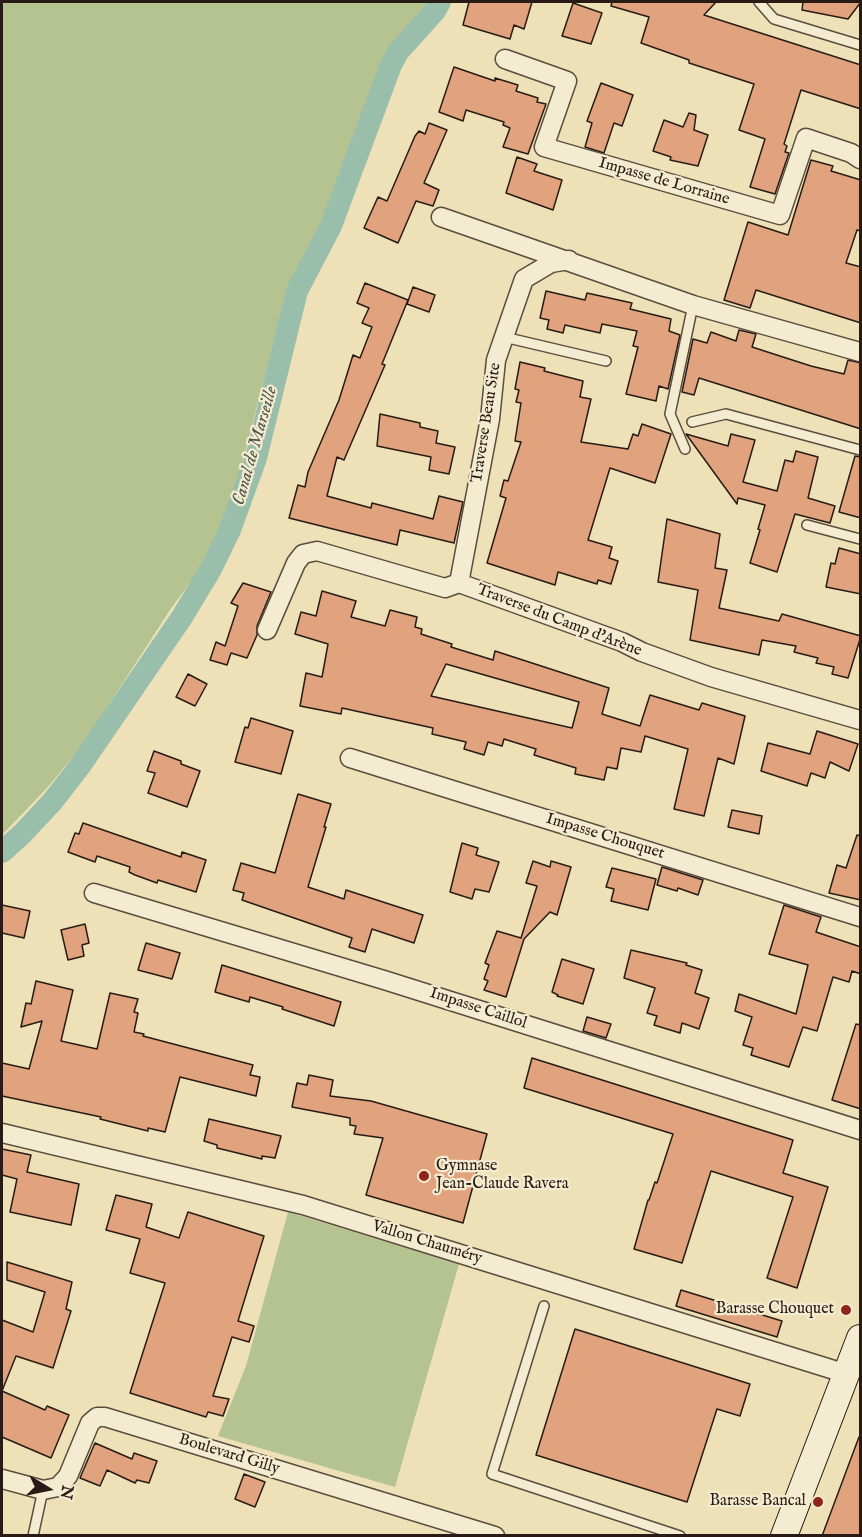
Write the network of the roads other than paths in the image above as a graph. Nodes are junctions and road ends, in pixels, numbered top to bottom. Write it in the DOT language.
graph roads {
  1 [pos="759,2"];
  2 [pos="861,45"];
  3 [pos="505,59"];
  4 [pos="861,159"];
  5 [pos="441,217"];
  6 [pos="569,260"];
  7 [pos="693,305"];
  8 [pos="504,337"];
  9 [pos="861,352"];
  10 [pos="606,361"];
  11 [pos="692,422"];
  12 [pos="684,449"];
  13 [pos="861,450"];
  14 [pos="807,525"];
  15 [pos="861,539"];
  16 [pos="459,583"];
  17 [pos="267,630"];
  18 [pos="861,720"];
  19 [pos="350,758"];
  20 [pos="94,893"];
  21 [pos="861,917"];
  22 [pos="861,1130"];
  23 [pos="2,1133"];
  24 [pos="543,1306"];
  25 [pos="861,1338"];
  26 [pos="847,1374"];
  27 [pos="2,1479"];
  28 [pos="43,1490"];
  29 [pos="33,1536"];
  30 [pos="495,1536"];
  31 [pos="680,1536"];
  32 [pos="784,1536"];
  1 -- 2 [label="lane"];
  3 -- 4 [label="street, Impasse de Lorraine"];
  5 -- 6 [label="street"];
  6 -- 7 [label="street"];
  6 -- 8 [label="street, Traverse Beau Site"];
  7 -- 9 [label="street"];
  7 -- 12 [label="lane"];
  8 -- 10 [label="lane"];
  8 -- 16 [label="street, Traverse Beau Site"];
  11 -- 13 [label="lane"];
  14 -- 15 [label="lane"];
  16 -- 17 [label="street, Traverse du Camp d'Arène"];
  16 -- 18 [label="street, Traverse du Camp d'Arène"];
  19 -- 21 [label="street, Impasse Chouquet"];
  20 -- 22 [label="street, Impasse Caillol"];
  23 -- 26 [label="street, Vallon Chauméry"];
  24 -- 31 [label="lane"];
  25 -- 26 [label="street"];
  26 -- 32 [label="street"];
  27 -- 28 [label="street"];
  28 -- 29 [label="lane"];
  28 -- 30 [label="street, Boulevard Gilly"];
}
